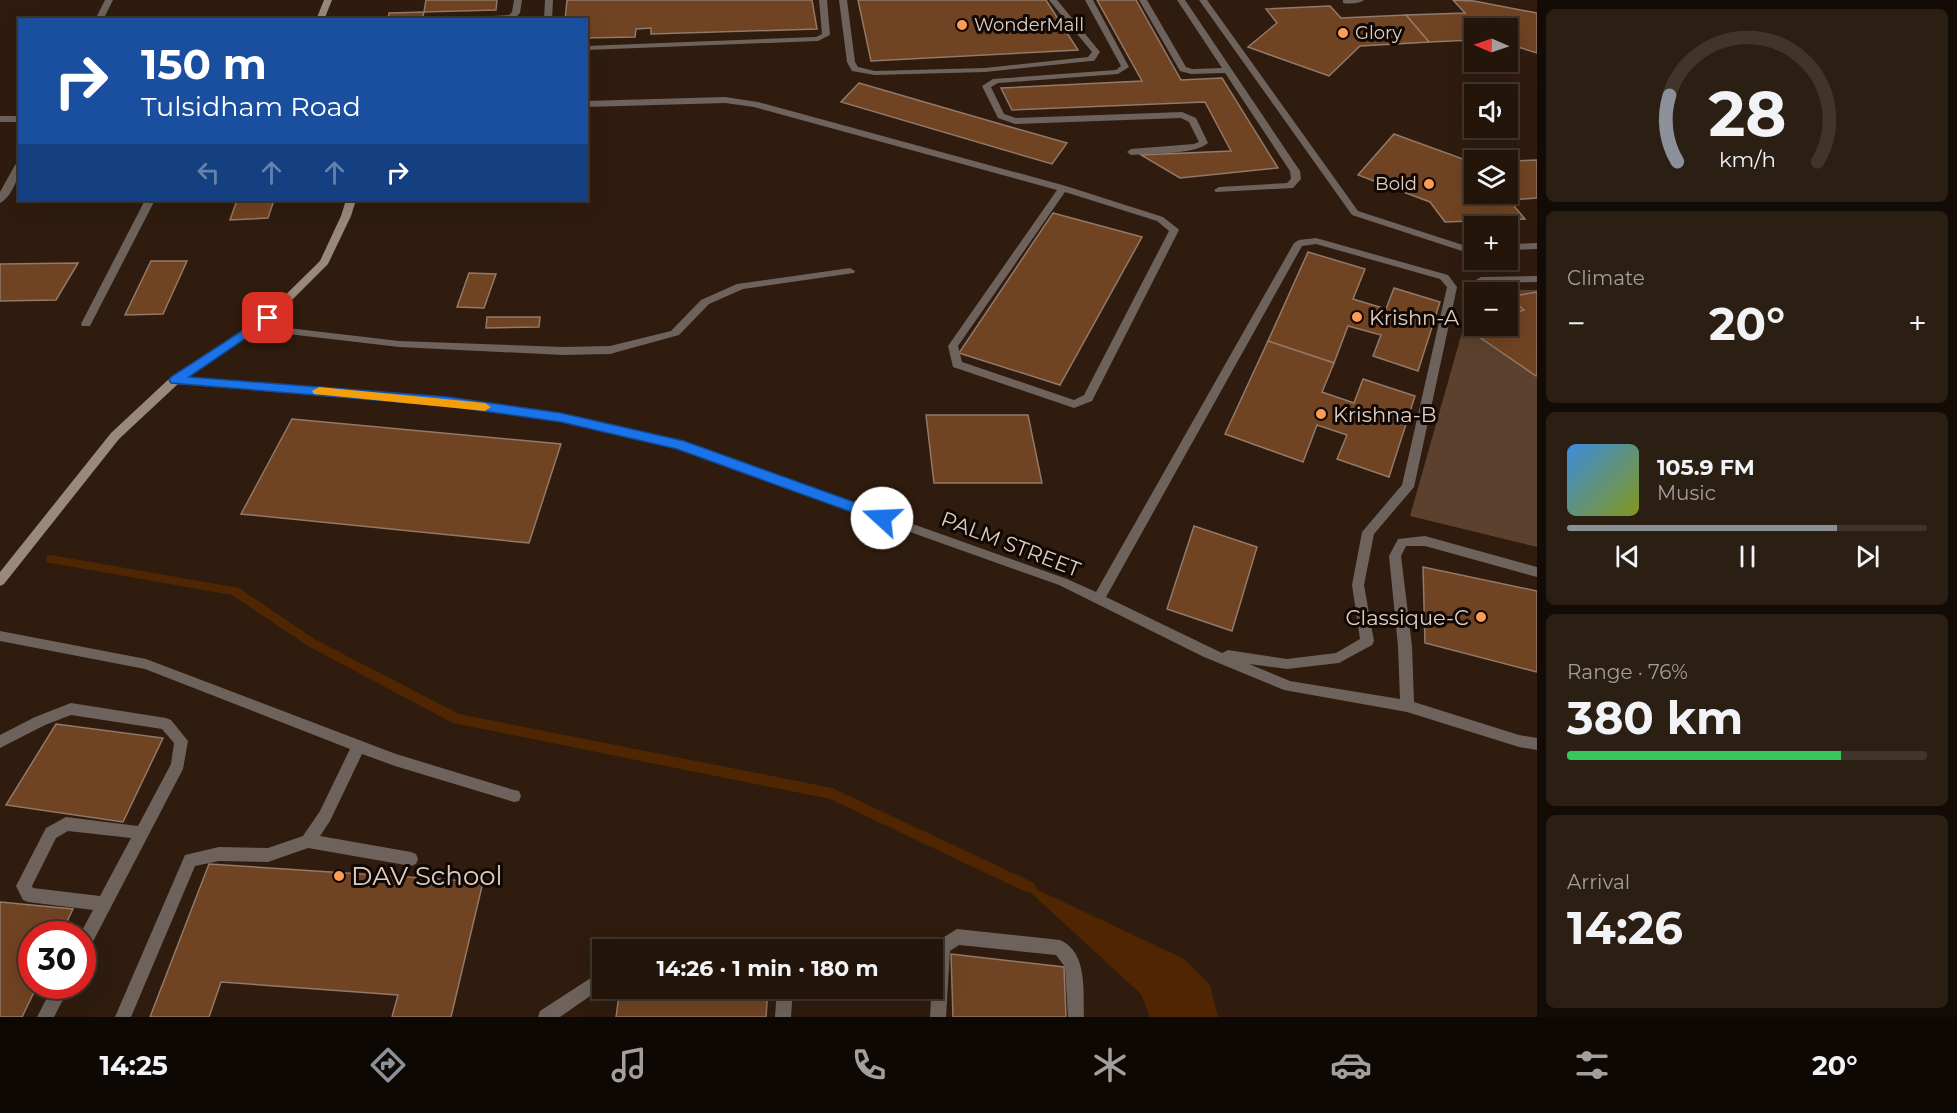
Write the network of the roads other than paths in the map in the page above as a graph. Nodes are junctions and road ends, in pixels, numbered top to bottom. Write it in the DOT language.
graph roads {
  1 [pos="110,0"];
  2 [pos="328,0"];
  3 [pos="519,0"];
  4 [pos="549,0"];
  5 [pos="824,0"];
  6 [pos="843,0"];
  7 [pos="1053,0"];
  8 [pos="1089,0"];
  9 [pos="1143,0"];
  10 [pos="1181,0"];
  11 [pos="1203,0"];
  12 [pos="1360,0"];
  13 [pos="1346,1"];
  14 [pos="100,18"];
  15 [pos="321,18"];
  16 [pos="494,18"];
  17 [pos="548,18"];
  18 [pos="588,48"];
  19 [pos="1228,70"];
  20 [pos="588,104"];
  21 [pos="0,119"];
  22 [pos="18,119"];
  23 [pos="1131,152"];
  24 [pos="18,168"];
  25 [pos="1063,188"];
  26 [pos="1218,190"];
  27 [pos="0,200"];
  28 [pos="149,201"];
  29 [pos="351,201"];
  30 [pos="1537,246"];
  31 [pos="1518,247"];
  32 [pos="1464,249"];
  33 [pos="850,271"];
  34 [pos="1537,279"];
  35 [pos="1481,280"];
  36 [pos="86,324"];
  37 [pos="257,325"];
  38 [pos="176,380"];
  39 [pos="1537,572"];
  40 [pos="0,581"];
  41 [pos="1098,600"];
  42 [pos="0,636"];
  43 [pos="1209,653"];
  44 [pos="1407,706"];
  45 [pos="0,742"];
  46 [pos="1537,744"];
  47 [pos="359,746"];
  48 [pos="514,796"];
  49 [pos="142,833"];
  50 [pos="308,842"];
  51 [pos="411,859"];
  52 [pos="104,904"];
  53 [pos="95,921"];
  54 [pos="592,986"];
  55 [pos="55,999"];
  56 [pos="784,999"];
  57 [pos="45,1017"];
  58 [pos="123,1017"];
  59 [pos="546,1017"];
  60 [pos="783,1017"];
  61 [pos="938,1017"];
  62 [pos="1076,1017"];
  1 -- 14 [label="street"];
  2 -- 15 [label="street"];
  3 -- 16 [label="street"];
  4 -- 17 [label="street"];
  5 -- 18 [label="street"];
  6 -- 7 [label="street"];
  8 -- 23 [label="street"];
  9 -- 19 [label="street"];
  10 -- 19 [label="street"];
  11 -- 32 [label="street"];
  12 -- 13 [label="street"];
  19 -- 26 [label="street"];
  20 -- 25 [label="street"];
  21 -- 22 [label="street"];
  24 -- 27 [label="street"];
  25 -- 25 [label="street"];
  28 -- 36 [label="street"];
  29 -- 37 [label="street"];
  30 -- 31 [label="street"];
  33 -- 37 [label="street"];
  34 -- 35 [label="street"];
  37 -- 38 [label="street"];
  38 -- 40 [label="street"];
  38 -- 41 [label="street, PALM STREET"];
  39 -- 44 [label="street"];
  41 -- 43 [label="street, PALM STREET"];
  41 -- 43 [label="street"];
  42 -- 47 [label="street"];
  43 -- 44 [label="street, PALM STREET"];
  44 -- 46 [label="street, PALM STREET"];
  45 -- 49 [label="street"];
  47 -- 48 [label="street"];
  47 -- 50 [label="street"];
  49 -- 52 [label="street"];
  49 -- 52 [label="street"];
  50 -- 51 [label="street"];
  50 -- 58 [label="street"];
  52 -- 53 [label="street"];
  54 -- 59 [label="street"];
  55 -- 57 [label="street"];
  56 -- 60 [label="street"];
  61 -- 62 [label="street"];
}
